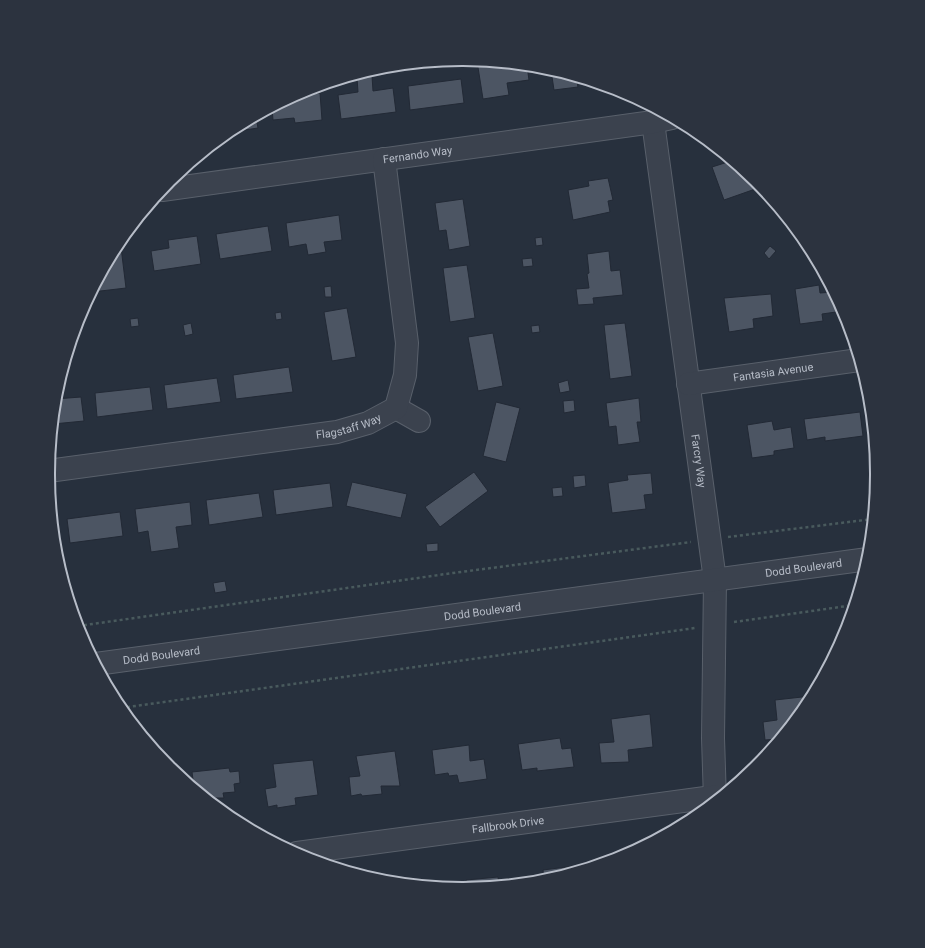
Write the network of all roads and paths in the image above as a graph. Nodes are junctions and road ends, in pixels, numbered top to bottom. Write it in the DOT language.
graph roads {
  1 [pos="663,120"];
  2 [pos="384,159"];
  3 [pos="173,187"];
  4 [pos="853,361"];
  5 [pos="688,384"];
  6 [pos="396,408"];
  7 [pos="419,421"];
  8 [pos="55,470"];
  9 [pos="868,520"];
  10 [pos="709,540"];
  11 [pos="860,560"];
  12 [pos="715,580"];
  13 [pos="848,606"];
  14 [pos="84,625"];
  15 [pos="714,625"];
  16 [pos="102,663"];
  17 [pos="129,707"];
  18 [pos="717,792"];
  19 [pos="708,799"];
  20 [pos="310,851"];
  1 -- 2 [label="street, Fernando Way"];
  1 -- 5 [label="street, Farcry Way"];
  2 -- 3 [label="street, Fernando Way"];
  2 -- 6 [label="street"];
  4 -- 5 [label="street, Fantasia Avenue"];
  5 -- 10 [label="street, Farcry Way"];
  6 -- 7 [label="street"];
  6 -- 8 [label="street, Flagstaff Way"];
  9 -- 10 [label="path"];
  10 -- 12 [label="street, Farcry Way"];
  10 -- 14 [label="path"];
  11 -- 12 [label="street, Dodd Boulevard"];
  12 -- 15 [label="street, Farcry Way"];
  12 -- 16 [label="street, Dodd Boulevard"];
  13 -- 15 [label="path"];
  15 -- 17 [label="path"];
  15 -- 18 [label="street, Farcry Way"];
  19 -- 20 [label="street, Fallbrook Drive"];
}
